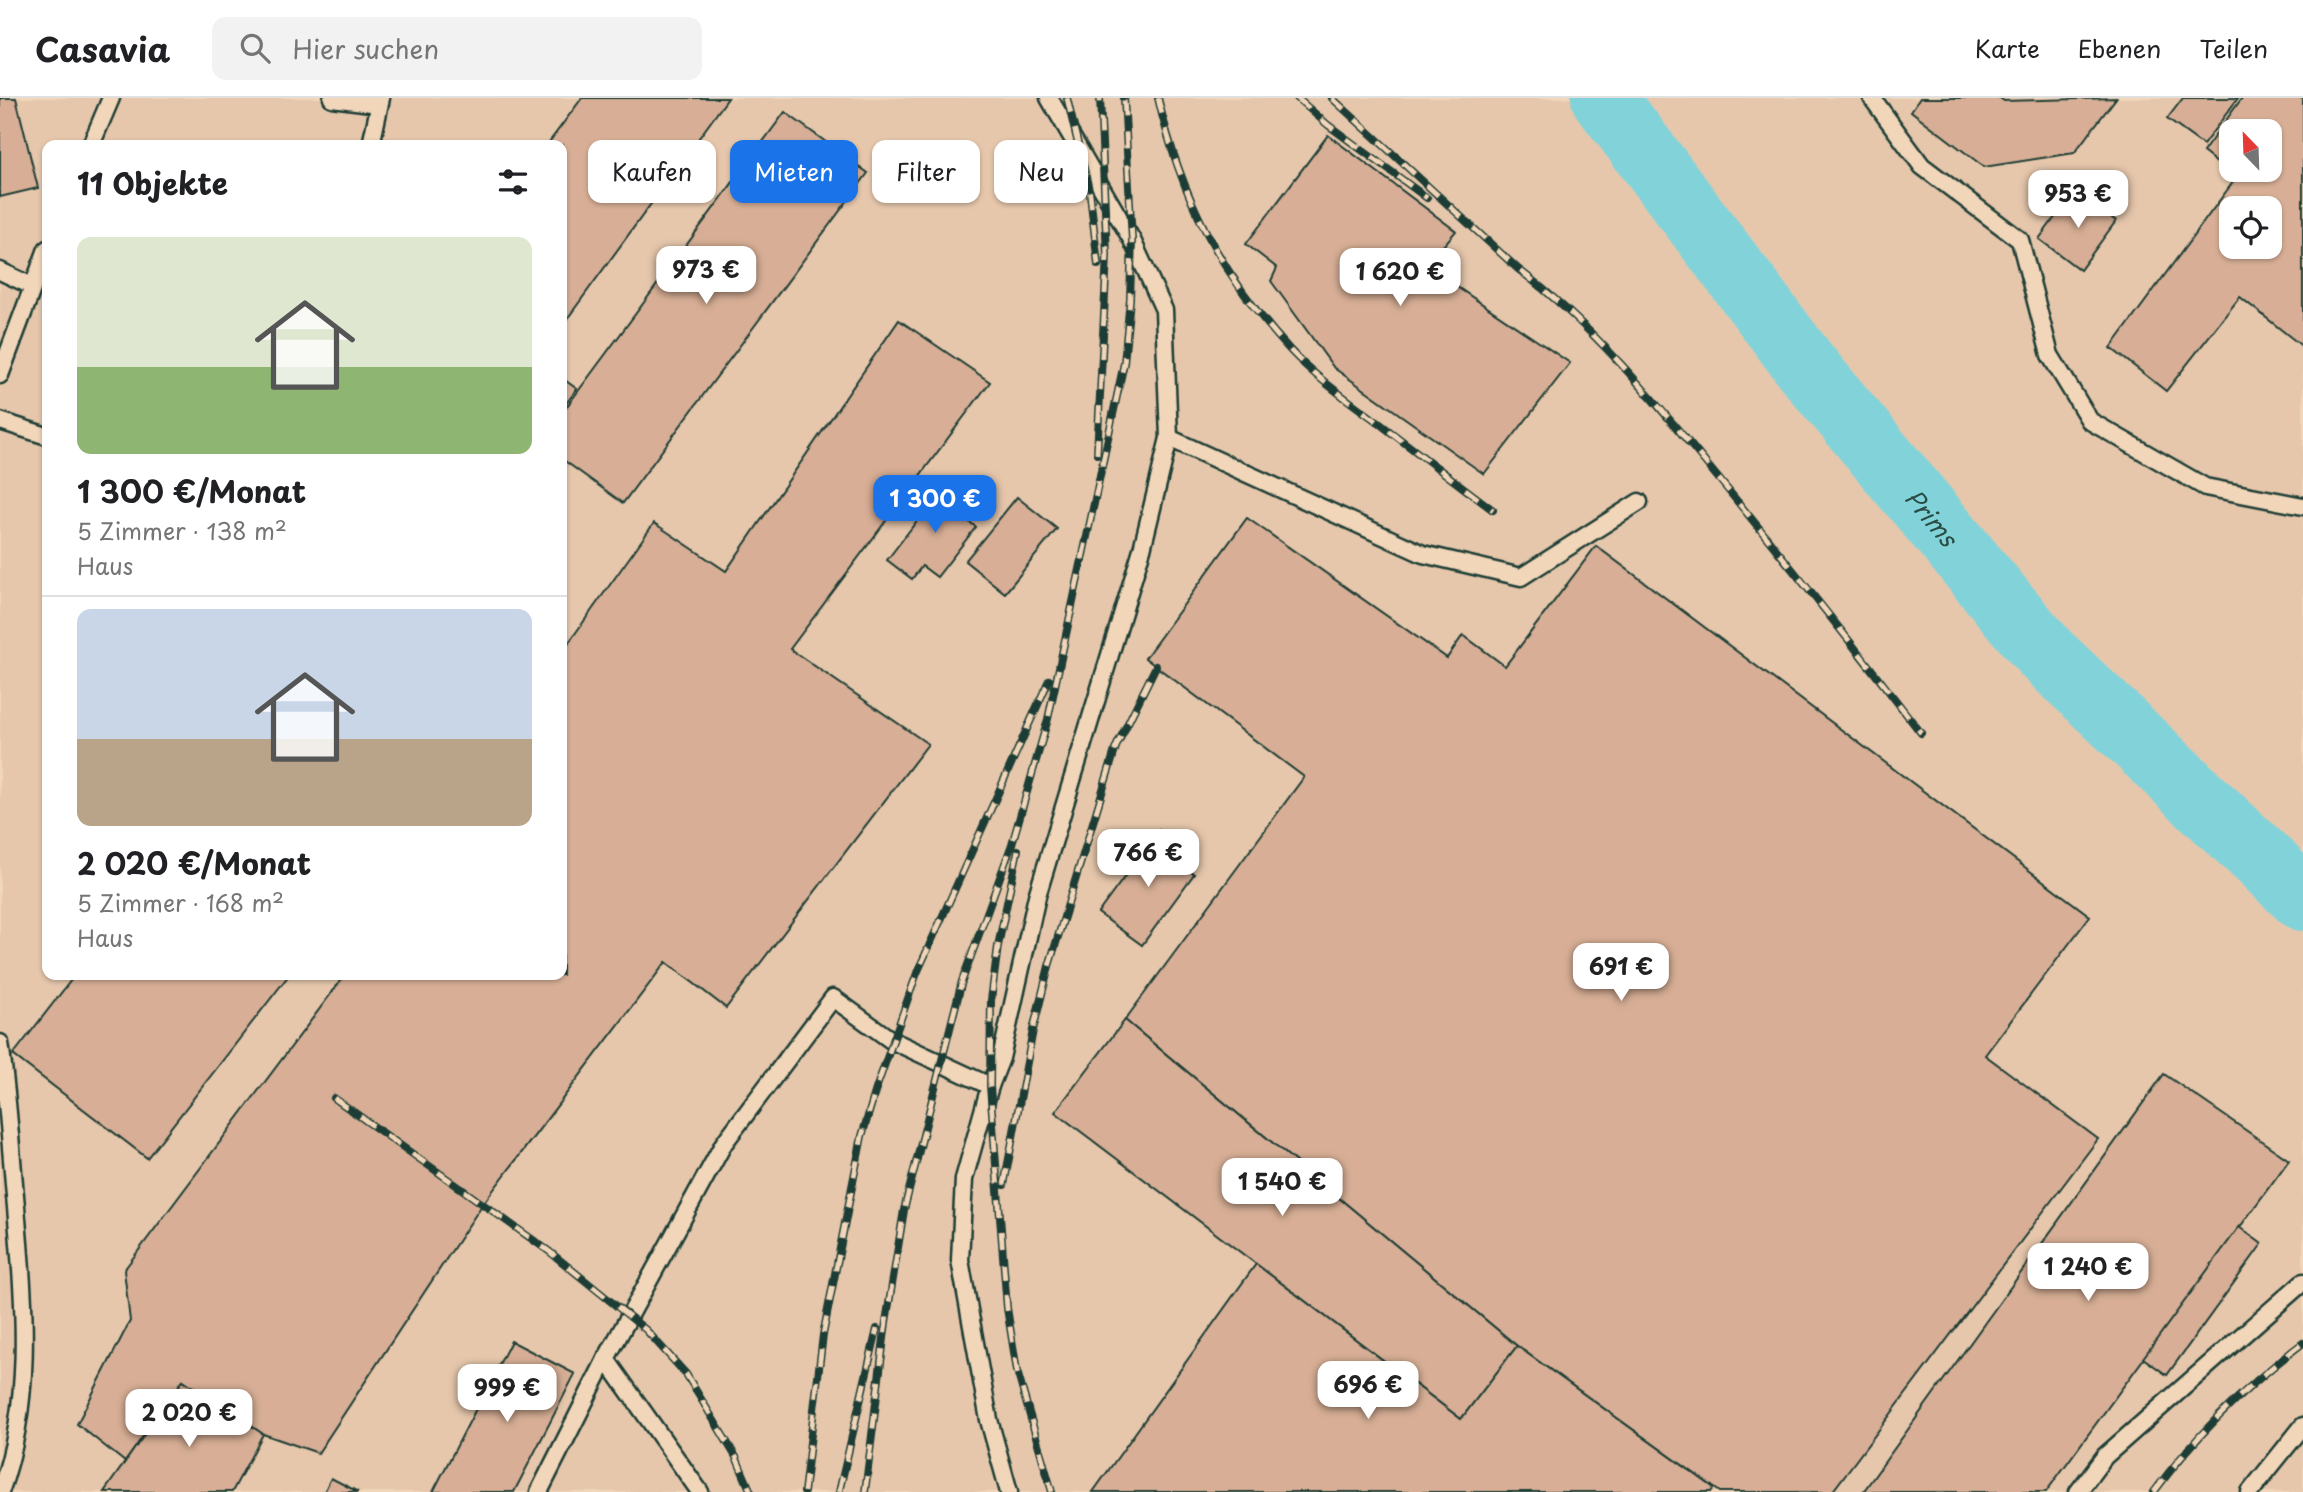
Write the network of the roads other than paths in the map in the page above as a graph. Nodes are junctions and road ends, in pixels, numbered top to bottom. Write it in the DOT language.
graph roads {
  1 [pos="111,98"];
  2 [pos="332,98"];
  3 [pos="1049,98"];
  4 [pos="1872,98"];
  5 [pos="380,101"];
  6 [pos="93,140"];
  7 [pos="372,140"];
  8 [pos="42,261"];
  9 [pos="0,271"];
  10 [pos="32,286"];
  11 [pos="0,375"];
  12 [pos="0,421"];
  13 [pos="42,434"];
  14 [pos="1168,438"];
  15 [pos="1639,502"];
  16 [pos="2303,506"];
  17 [pos="0,1043"];
  18 [pos="990,1086"];
  19 [pos="2303,1282"];
  20 [pos="606,1359"];
  21 [pos="2303,1426"];
  22 [pos="0,1492"];
  23 [pos="539,1492"];
  24 [pos="700,1492"];
  25 [pos="1009,1492"];
  26 [pos="2078,1492"];
  27 [pos="2250,1492"];
  1 -- 6 [label="lane"];
  2 -- 5 [label="lane"];
  3 -- 14 [label="lane"];
  4 -- 16 [label="lane"];
  5 -- 7 [label="lane"];
  8 -- 10 [label="lane"];
  9 -- 10 [label="lane"];
  10 -- 11 [label="lane"];
  12 -- 13 [label="lane"];
  14 -- 15 [label="lane"];
  14 -- 18 [label="lane"];
  17 -- 22 [label="lane"];
  18 -- 20 [label="lane"];
  18 -- 25 [label="lane"];
  19 -- 26 [label="lane"];
  20 -- 23 [label="lane"];
  20 -- 24 [label="lane"];
  21 -- 27 [label="lane"];
}
